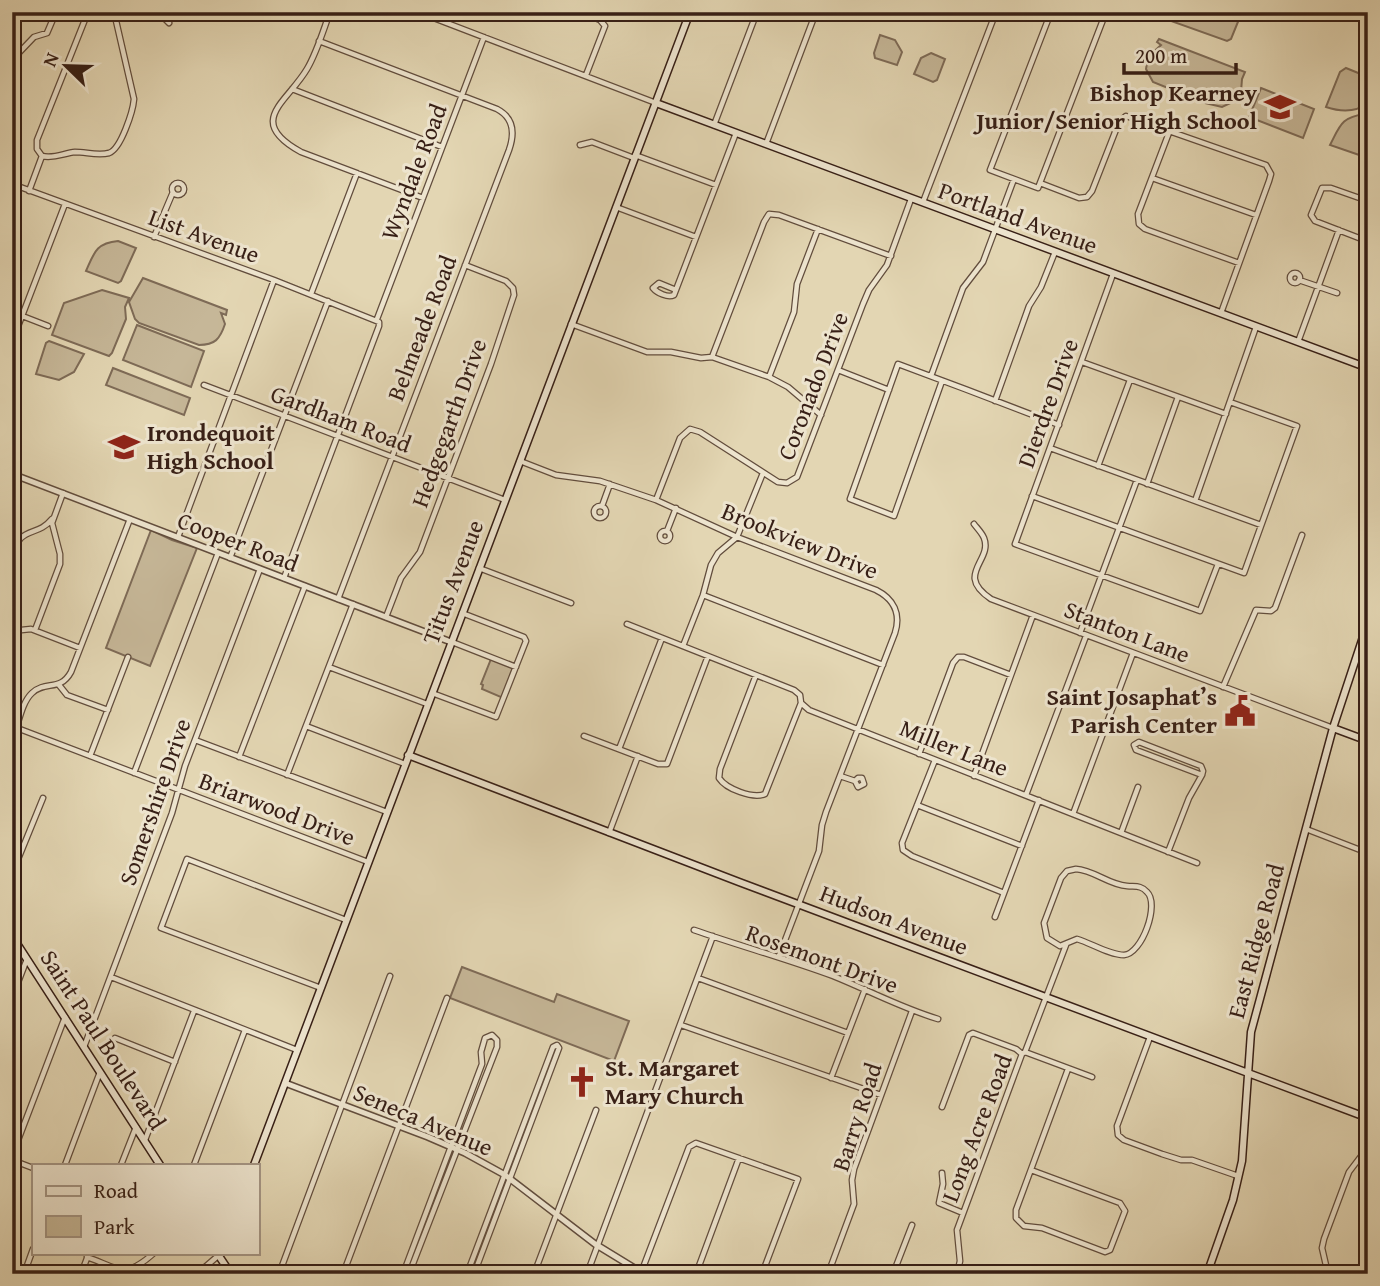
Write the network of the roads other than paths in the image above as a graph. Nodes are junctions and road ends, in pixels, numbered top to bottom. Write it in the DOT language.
graph roads {
  1 [pos="56,12"];
  2 [pos="88,12"];
  3 [pos="114,12"];
  4 [pos="158,12"];
  5 [pos="330,12"];
  6 [pos="418,12"];
  7 [pos="581,12"];
  8 [pos="690,12"];
  9 [pos="757,12"];
  10 [pos="996,12"];
  11 [pos="1051,12"];
  12 [pos="1106,12"];
  13 [pos="814,13"];
  14 [pos="169,23"];
  15 [pos="484,37"];
  16 [pos="319,41"];
  17 [pos="12,60"];
  18 [pos="586,75"];
  19 [pos="292,89"];
  20 [pos="462,96"];
  21 [pos="656,103"];
  22 [pos="714,125"];
  23 [pos="1170,130"];
  24 [pos="736,133"];
  25 [pos="766,144"];
  26 [pos="580,145"];
  27 [pos="442,147"];
  28 [pos="42,156"];
  29 [pos="635,156"];
  30 [pos="357,173"];
  31 [pos="1152,177"];
  32 [pos="1014,179"];
  33 [pos="1040,183"];
  34 [pos="12,184"];
  35 [pos="716,185"];
  36 [pos="29,191"];
  37 [pos="173,192"];
  38 [pos="423,198"];
  39 [pos="911,199"];
  40 [pos="1368,201"];
  41 [pos="923,203"];
  42 [pos="65,204"];
  43 [pos="616,206"];
  44 [pos="1256,215"];
  45 [pos="818,229"];
  46 [pos="994,229"];
  47 [pos="1339,230"];
  48 [pos="154,237"];
  49 [pos="696,237"];
  50 [pos="1368,238"];
  51 [pos="1055,252"];
  52 [pos="891,256"];
  53 [pos="1239,263"];
  54 [pos="465,265"];
  55 [pos="1113,274"];
  56 [pos="274,280"];
  57 [pos="1299,280"];
  58 [pos="1318,286"];
  59 [pos="676,290"];
  60 [pos="1336,293"];
  61 [pos="311,294"];
  62 [pos="328,301"];
  63 [pos="12,312"];
  64 [pos="1221,314"];
  65 [pos="22,316"];
  66 [pos="377,319"];
  67 [pos="571,324"];
  68 [pos="48,326"];
  69 [pos="1256,327"];
  70 [pos="12,342"];
  71 [pos="1298,342"];
  72 [pos="712,357"];
  73 [pos="1082,362"];
  74 [pos="1368,368"];
  75 [pos="838,370"];
  76 [pos="931,376"];
  77 [pos="769,377"];
  78 [pos="1130,380"];
  79 [pos="942,381"];
  80 [pos="204,385"];
  81 [pos="889,390"];
  82 [pos="231,395"];
  83 [pos="1178,397"];
  84 [pos="995,401"];
  85 [pos="1230,402"];
  86 [pos="1226,414"];
  87 [pos="821,415"];
  88 [pos="285,416"];
  89 [pos="1059,425"];
  90 [pos="338,436"];
  91 [pos="1050,448"];
  92 [pos="392,457"];
  93 [pos="519,461"];
  94 [pos="1098,466"];
  95 [pos="763,473"];
  96 [pos="12,474"];
  97 [pos="447,478"];
  98 [pos="1136,480"];
  99 [pos="610,484"];
  100 [pos="1147,484"];
  101 [pos="63,494"];
  102 [pos="1032,496"];
  103 [pos="505,500"];
  104 [pos="656,500"];
  105 [pos="1195,501"];
  106 [pos="602,506"];
  107 [pos="677,508"];
  108 [pos="53,518"];
  109 [pos="130,519"];
  110 [pos="974,524"];
  111 [pos="1261,525"];
  112 [pos="1119,528"];
  113 [pos="667,531"];
  114 [pos="1302,535"];
  115 [pos="178,537"];
  116 [pos="737,537"];
  117 [pos="218,553"];
  118 [pos="230,558"];
  119 [pos="12,559"];
  120 [pos="1218,564"];
  121 [pos="479,568"];
  122 [pos="260,569"];
  123 [pos="1101,576"];
  124 [pos="284,578"];
  125 [pos="305,586"];
  126 [pos="703,594"];
  127 [pos="338,599"];
  128 [pos="571,603"];
  129 [pos="353,604"];
  130 [pos="461,613"];
  131 [pos="1033,615"];
  132 [pos="386,617"];
  133 [pos="1368,622"];
  134 [pos="627,624"];
  135 [pos="35,630"];
  136 [pos="12,631"];
  137 [pos="1083,634"];
  138 [pos="662,638"];
  139 [pos="451,642"];
  140 [pos="683,646"];
  141 [pos="80,648"];
  142 [pos="1133,653"];
  143 [pos="708,656"];
  144 [pos="128,657"];
  145 [pos="883,664"];
  146 [pos="329,667"];
  147 [pos="516,667"];
  148 [pos="756,675"];
  149 [pos="1011,675"];
  150 [pos="59,685"];
  151 [pos="1223,687"];
  152 [pos="432,693"];
  153 [pos="427,704"];
  154 [pos="801,704"];
  155 [pos="108,710"];
  156 [pos="306,726"];
  157 [pos="17,728"];
  158 [pos="1332,728"];
  159 [pos="858,729"];
  160 [pos="584,736"];
  161 [pos="195,740"];
  162 [pos="12,741"];
  163 [pos="1368,741"];
  164 [pos="619,749"];
  165 [pos="919,754"];
  166 [pos="408,755"];
  167 [pos="90,756"];
  168 [pos="638,756"];
  169 [pos="239,757"];
  170 [pos="934,760"];
  171 [pos="405,764"];
  172 [pos="134,773"];
  173 [pos="287,775"];
  174 [pos="1202,775"];
  175 [pos="840,776"];
  176 [pos="974,776"];
  177 [pos="855,781"];
  178 [pos="1138,787"];
  179 [pos="178,790"];
  180 [pos="1026,796"];
  181 [pos="43,798"];
  182 [pos="1039,800"];
  183 [pos="917,805"];
  184 [pos="387,812"];
  185 [pos="1073,814"];
  186 [pos="1306,829"];
  187 [pos="609,832"];
  188 [pos="1121,833"];
  189 [pos="1022,846"];
  190 [pos="1168,852"];
  191 [pos="1368,853"];
  192 [pos="368,862"];
  193 [pos="1197,863"];
  194 [pos="12,874"];
  195 [pos="1004,893"];
  196 [pos="799,904"];
  197 [pos="995,917"];
  198 [pos="346,920"];
  199 [pos="694,930"];
  200 [pos="12,936"];
  201 [pos="713,936"];
  202 [pos="1066,945"];
  203 [pos="779,956"];
  204 [pos="27,959"];
  205 [pos="390,976"];
  206 [pos="111,977"];
  207 [pos="698,978"];
  208 [pos="321,988"];
  209 [pos="865,989"];
  210 [pos="1046,997"];
  211 [pos="12,998"];
  212 [pos="447,998"];
  213 [pos="194,1011"];
  214 [pos="912,1011"];
  215 [pos="65,1017"];
  216 [pos="938,1019"];
  217 [pos="681,1025"];
  218 [pos="245,1030"];
  219 [pos="848,1033"];
  220 [pos="1150,1036"];
  221 [pos="115,1038"];
  222 [pos="84,1048"];
  223 [pos="297,1050"];
  224 [pos="1023,1053"];
  225 [pos="175,1062"];
  226 [pos="484,1067"];
  227 [pos="1068,1069"];
  228 [pos="100,1072"];
  229 [pos="1248,1073"];
  230 [pos="1092,1077"];
  231 [pos="831,1078"];
  232 [pos="285,1083"];
  233 [pos="881,1096"];
  234 [pos="342,1105"];
  235 [pos="942,1107"];
  236 [pos="596,1110"];
  237 [pos="1368,1118"];
  238 [pos="399,1126"];
  239 [pos="136,1127"];
  240 [pos="145,1141"];
  241 [pos="1368,1147"];
  242 [pos="454,1148"];
  243 [pos="12,1158"];
  244 [pos="739,1158"];
  245 [pos="65,1164"];
  246 [pos="121,1164"];
  247 [pos="159,1164"];
  248 [pos="194,1164"];
  249 [pos="254,1164"];
  250 [pos="32,1168"];
  251 [pos="1031,1170"];
  252 [pos="942,1173"];
  253 [pos="1239,1176"];
  254 [pos="507,1177"];
  255 [pos="556,1213"];
  256 [pos="963,1213"];
  257 [pos="912,1225"];
  258 [pos="417,1245"];
  259 [pos="597,1245"];
  260 [pos="32,1252"];
  261 [pos="153,1254"];
  262 [pos="218,1254"];
  263 [pos="220,1254"];
  264 [pos="88,1255"];
  265 [pos="471,1273"];
  266 [pos="642,1273"];
  267 [pos="24,1274"];
  268 [pos="81,1274"];
  269 [pos="197,1274"];
  270 [pos="231,1274"];
  271 [pos="279,1274"];
  272 [pos="344,1274"];
  273 [pos="403,1274"];
  274 [pos="410,1274"];
  275 [pos="534,1274"];
  276 [pos="587,1274"];
  277 [pos="696,1274"];
  278 [pos="762,1274"];
  279 [pos="828,1274"];
  280 [pos="893,1274"];
  281 [pos="957,1274"];
  282 [pos="1207,1274"];
  283 [pos="1328,1274"];
  1 -- 17 [label="street"];
  2 -- 28 [label="street"];
  3 -- 28 [label="street"];
  4 -- 14 [label="street"];
  5 -- 16 [label="street"];
  6 -- 15 [label="street"];
  7 -- 18 [label="street"];
  8 -- 21 [label="main road, Titus Avenue"];
  9 -- 22 [label="street"];
  10 -- 41 [label="street"];
  11 -- 32 [label="street"];
  12 -- 33 [label="street"];
  13 -- 25 [label="street"];
  15 -- 18 [label="street"];
  15 -- 20 [label="street, Wyndale Road"];
  16 -- 19 [label="street"];
  16 -- 20 [label="street, Belmeade Road"];
  18 -- 21 [label="street"];
  19 -- 27 [label="street"];
  19 -- 30 [label="street"];
  20 -- 27 [label="street, Wyndale Road"];
  20 -- 54 [label="street, Belmeade Road"];
  21 -- 22 [label="main road, Portland Avenue"];
  21 -- 29 [label="main road, Titus Avenue"];
  22 -- 24 [label="main road, Portland Avenue"];
  23 -- 31 [label="street"];
  23 -- 33 [label="street"];
  23 -- 44 [label="street"];
  24 -- 25 [label="main road, Portland Avenue"];
  24 -- 35 [label="street"];
  25 -- 39 [label="main road, Portland Avenue"];
  26 -- 29 [label="street"];
  27 -- 38 [label="street, Wyndale Road"];
  28 -- 36 [label="street"];
  29 -- 35 [label="street"];
  29 -- 43 [label="main road, Titus Avenue"];
  30 -- 38 [label="street"];
  30 -- 61 [label="street"];
  31 -- 44 [label="street"];
  31 -- 53 [label="street"];
  32 -- 33 [label="street"];
  32 -- 46 [label="street"];
  34 -- 36 [label="street, List Avenue"];
  35 -- 49 [label="street"];
  36 -- 42 [label="street, List Avenue"];
  37 -- 48 [label="street"];
  38 -- 66 [label="street, Wyndale Road"];
  39 -- 41 [label="main road, Portland Avenue"];
  39 -- 52 [label="street, Coronado Drive"];
  40 -- 47 [label="street"];
  41 -- 46 [label="main road, Portland Avenue"];
  42 -- 48 [label="street, List Avenue"];
  42 -- 65 [label="street"];
  43 -- 49 [label="street"];
  43 -- 67 [label="main road, Titus Avenue"];
  44 -- 53 [label="street"];
  45 -- 52 [label="street"];
  45 -- 72 [label="street"];
  45 -- 77 [label="street"];
  46 -- 51 [label="main road, Portland Avenue"];
  46 -- 76 [label="street"];
  47 -- 50 [label="street"];
  47 -- 58 [label="street"];
  48 -- 56 [label="street, List Avenue"];
  49 -- 59 [label="street"];
  51 -- 55 [label="main road, Portland Avenue"];
  51 -- 84 [label="street"];
  52 -- 75 [label="street, Coronado Drive"];
  53 -- 64 [label="street"];
  54 -- 92 [label="street, Belmeade Road"];
  54 -- 97 [label="street, Hedgegarth Drive"];
  55 -- 64 [label="main road, Portland Avenue"];
  55 -- 73 [label="street, Dierdre Drive"];
  56 -- 61 [label="street, List Avenue"];
  56 -- 82 [label="street"];
  57 -- 58 [label="street"];
  58 -- 60 [label="street"];
  58 -- 71 [label="street"];
  59 -- 59 [label="street"];
  61 -- 62 [label="street, List Avenue"];
  62 -- 66 [label="street, List Avenue"];
  62 -- 88 [label="street"];
  63 -- 65 [label="street"];
  64 -- 69 [label="main road, Portland Avenue"];
  65 -- 68 [label="street"];
  65 -- 70 [label="street"];
  66 -- 90 [label="street"];
  67 -- 72 [label="street"];
  67 -- 93 [label="main road, Titus Avenue"];
  69 -- 71 [label="main road, Portland Avenue"];
  69 -- 85 [label="street"];
  71 -- 74 [label="main road, Portland Avenue"];
  72 -- 77 [label="street"];
  73 -- 78 [label="street"];
  73 -- 89 [label="street, Dierdre Drive"];
  75 -- 81 [label="street"];
  75 -- 87 [label="street, Coronado Drive"];
  76 -- 79 [label="street"];
  76 -- 81 [label="street"];
  77 -- 87 [label="street"];
  78 -- 83 [label="street"];
  78 -- 94 [label="street"];
  79 -- 81 [label="street"];
  79 -- 84 [label="street"];
  80 -- 82 [label="street, Gardham Road"];
  82 -- 88 [label="street, Gardham Road"];
  82 -- 115 [label="street"];
  83 -- 86 [label="street"];
  83 -- 100 [label="street"];
  84 -- 89 [label="street"];
  85 -- 86 [label="street"];
  85 -- 111 [label="street"];
  86 -- 105 [label="street"];
  87 -- 95 [label="street, Coronado Drive"];
  88 -- 90 [label="street, Gardham Road"];
  88 -- 118 [label="street"];
  89 -- 91 [label="street, Dierdre Drive"];
  90 -- 92 [label="street, Gardham Road"];
  90 -- 124 [label="street"];
  91 -- 94 [label="street"];
  91 -- 102 [label="street, Dierdre Drive"];
  92 -- 97 [label="street, Gardham Road"];
  92 -- 127 [label="street, Belmeade Road"];
  93 -- 99 [label="street, Brookview Drive"];
  93 -- 103 [label="main road, Titus Avenue"];
  94 -- 98 [label="street"];
  95 -- 104 [label="street, Coronado Drive"];
  95 -- 116 [label="street"];
  96 -- 101 [label="street, Cooper Road"];
  97 -- 103 [label="street, Gardham Road"];
  97 -- 132 [label="street, Hedgegarth Drive"];
  98 -- 100 [label="street"];
  98 -- 112 [label="street"];
  99 -- 104 [label="street, Brookview Drive"];
  99 -- 106 [label="street"];
  100 -- 105 [label="street"];
  101 -- 108 [label="street"];
  101 -- 109 [label="street, Cooper Road"];
  102 -- 112 [label="street"];
  102 -- 123 [label="street, Dierdre Drive"];
  103 -- 121 [label="main road, Titus Avenue"];
  104 -- 107 [label="street, Brookview Drive"];
  105 -- 111 [label="street"];
  107 -- 113 [label="street"];
  107 -- 116 [label="street, Brookview Drive"];
  108 -- 119 [label="street"];
  108 -- 135 [label="street"];
  109 -- 115 [label="street, Cooper Road"];
  109 -- 141 [label="street"];
  110 -- 131 [label="street, Stanton Lane"];
  111 -- 120 [label="street"];
  112 -- 120 [label="street"];
  112 -- 123 [label="street"];
  114 -- 151 [label="street"];
  115 -- 117 [label="street, Cooper Road"];
  116 -- 126 [label="street"];
  116 -- 145 [label="street, Brookview Drive"];
  117 -- 118 [label="street, Cooper Road"];
  117 -- 172 [label="street"];
  118 -- 122 [label="street, Cooper Road"];
  120 -- 123 [label="street"];
  121 -- 128 [label="street"];
  121 -- 130 [label="main road, Titus Avenue"];
  122 -- 124 [label="street, Cooper Road"];
  122 -- 161 [label="street, Somershire Drive"];
  123 -- 137 [label="street"];
  124 -- 125 [label="street, Cooper Road"];
  125 -- 127 [label="street, Cooper Road"];
  125 -- 169 [label="street"];
  126 -- 140 [label="street"];
  126 -- 145 [label="street"];
  127 -- 129 [label="street, Cooper Road"];
  129 -- 132 [label="street, Cooper Road"];
  129 -- 146 [label="street"];
  130 -- 139 [label="main road, Titus Avenue"];
  130 -- 147 [label="street"];
  131 -- 137 [label="street, Stanton Lane"];
  131 -- 149 [label="street"];
  132 -- 139 [label="street, Cooper Road"];
  133 -- 158 [label="main road, East Ridge Road"];
  134 -- 138 [label="street, Miller Lane"];
  135 -- 136 [label="street"];
  135 -- 141 [label="street"];
  137 -- 142 [label="street, Stanton Lane"];
  137 -- 180 [label="street"];
  138 -- 140 [label="street, Miller Lane"];
  138 -- 164 [label="street"];
  139 -- 147 [label="street"];
  139 -- 152 [label="main road, Titus Avenue"];
  140 -- 143 [label="street, Miller Lane"];
  141 -- 150 [label="street"];
  142 -- 151 [label="street, Stanton Lane"];
  142 -- 185 [label="street"];
  143 -- 148 [label="street, Miller Lane"];
  143 -- 168 [label="street"];
  144 -- 155 [label="street"];
  145 -- 159 [label="street, Brookview Drive"];
  146 -- 153 [label="street"];
  146 -- 156 [label="street"];
  147 -- 152 [label="street"];
  148 -- 154 [label="street, Miller Lane"];
  148 -- 154 [label="street"];
  149 -- 165 [label="street"];
  149 -- 176 [label="street"];
  150 -- 155 [label="street"];
  150 -- 157 [label="street"];
  151 -- 158 [label="street, Stanton Lane"];
  152 -- 153 [label="main road, Titus Avenue"];
  153 -- 166 [label="main road, Titus Avenue"];
  154 -- 159 [label="street, Miller Lane"];
  155 -- 167 [label="street"];
  156 -- 171 [label="street"];
  156 -- 173 [label="street"];
  157 -- 162 [label="street"];
  157 -- 167 [label="street, Briarwood Drive"];
  158 -- 163 [label="main road"];
  158 -- 186 [label="main road, East Ridge Road"];
  159 -- 165 [label="street, Miller Lane"];
  159 -- 175 [label="street, Brookview Drive"];
  160 -- 164 [label="street"];
  161 -- 169 [label="street"];
  161 -- 179 [label="street, Somershire Drive"];
  164 -- 168 [label="street"];
  165 -- 170 [label="street, Miller Lane"];
  166 -- 171 [label="main road, Titus Avenue"];
  166 -- 187 [label="main road, Hudson Avenue"];
  167 -- 172 [label="street, Briarwood Drive"];
  168 -- 187 [label="street"];
  169 -- 173 [label="street"];
  170 -- 176 [label="street, Miller Lane"];
  170 -- 183 [label="street"];
  171 -- 184 [label="main road, Titus Avenue"];
  172 -- 179 [label="street, Briarwood Drive"];
  173 -- 184 [label="street"];
  174 -- 174 [label="street"];
  174 -- 190 [label="street"];
  175 -- 177 [label="street"];
  175 -- 196 [label="street, Brookview Drive"];
  176 -- 180 [label="street, Miller Lane"];
  178 -- 188 [label="street"];
  179 -- 192 [label="street, Briarwood Drive"];
  179 -- 206 [label="street, Somershire Drive"];
  180 -- 182 [label="street, Miller Lane"];
  181 -- 194 [label="street"];
  182 -- 185 [label="street, Miller Lane"];
  182 -- 189 [label="street"];
  183 -- 189 [label="street"];
  183 -- 195 [label="street"];
  184 -- 192 [label="main road, Titus Avenue"];
  185 -- 188 [label="street, Miller Lane"];
  186 -- 191 [label="street"];
  186 -- 229 [label="main road, East Ridge Road"];
  187 -- 196 [label="main road, Hudson Avenue"];
  188 -- 190 [label="street, Miller Lane"];
  189 -- 195 [label="street"];
  190 -- 193 [label="street, Miller Lane"];
  192 -- 198 [label="main road, Titus Avenue"];
  195 -- 197 [label="street"];
  196 -- 203 [label="street, Brookview Drive"];
  196 -- 210 [label="main road, Hudson Avenue"];
  198 -- 208 [label="main road, Titus Avenue"];
  198 -- 208 [label="street"];
  199 -- 201 [label="street, Rosemont Drive"];
  200 -- 204 [label="main road, Saint Paul Boulevard"];
  201 -- 203 [label="street, Rosemont Drive"];
  201 -- 207 [label="street"];
  202 -- 202 [label="street"];
  202 -- 210 [label="street, Long Acre Road"];
  203 -- 209 [label="street, Rosemont Drive"];
  204 -- 211 [label="street"];
  204 -- 215 [label="main road, Saint Paul Boulevard"];
  205 -- 234 [label="street"];
  206 -- 213 [label="street"];
  206 -- 222 [label="street, Somershire Drive"];
  207 -- 217 [label="street"];
  207 -- 219 [label="street"];
  208 -- 223 [label="main road, Titus Avenue"];
  209 -- 214 [label="street, Rosemont Drive"];
  209 -- 219 [label="street"];
  210 -- 220 [label="main road, Hudson Avenue"];
  210 -- 224 [label="street, Long Acre Road"];
  212 -- 238 [label="street"];
  213 -- 218 [label="street"];
  213 -- 225 [label="street"];
  214 -- 216 [label="street, Rosemont Drive"];
  214 -- 233 [label="street, Barry Road"];
  215 -- 222 [label="main road, Saint Paul Boulevard"];
  215 -- 243 [label="street"];
  217 -- 231 [label="street"];
  217 -- 259 [label="street"];
  218 -- 223 [label="street"];
  218 -- 248 [label="street"];
  219 -- 231 [label="street"];
  220 -- 229 [label="main road, Hudson Avenue"];
  220 -- 253 [label="street"];
  221 -- 225 [label="street"];
  222 -- 228 [label="main road, Saint Paul Boulevard"];
  223 -- 232 [label="main road, Titus Avenue"];
  224 -- 227 [label="street"];
  224 -- 235 [label="street"];
  224 -- 256 [label="street, Long Acre Road"];
  225 -- 240 [label="street"];
  226 -- 226 [label="street"];
  226 -- 242 [label="street"];
  227 -- 230 [label="street"];
  227 -- 251 [label="street"];
  228 -- 239 [label="main road, Saint Paul Boulevard"];
  228 -- 245 [label="street"];
  229 -- 237 [label="main road, Hudson Avenue"];
  229 -- 253 [label="main road, East Ridge Road"];
  231 -- 233 [label="street"];
  232 -- 234 [label="street, Seneca Avenue"];
  232 -- 249 [label="main road, Titus Avenue"];
  233 -- 279 [label="street, Barry Road"];
  234 -- 238 [label="street, Seneca Avenue"];
  234 -- 271 [label="street"];
  236 -- 255 [label="street"];
  238 -- 242 [label="street, Seneca Avenue"];
  238 -- 272 [label="street"];
  239 -- 240 [label="main road, Saint Paul Boulevard"];
  239 -- 246 [label="street"];
  240 -- 247 [label="main road, Saint Paul Boulevard"];
  241 -- 283 [label="street"];
  242 -- 254 [label="street, Seneca Avenue"];
  242 -- 258 [label="street"];
  243 -- 250 [label="street"];
  244 -- 266 [label="street"];
  244 -- 277 [label="street"];
  244 -- 278 [label="street"];
  251 -- 251 [label="street"];
  252 -- 256 [label="street"];
  253 -- 282 [label="main road, East Ridge Road"];
  254 -- 254 [label="street"];
  254 -- 255 [label="street, Seneca Avenue"];
  254 -- 265 [label="street"];
  255 -- 259 [label="street, Seneca Avenue"];
  255 -- 275 [label="street"];
  256 -- 281 [label="street, Long Acre Road"];
  257 -- 280 [label="street"];
  258 -- 273 [label="street"];
  258 -- 274 [label="street"];
  259 -- 266 [label="street, Seneca Avenue"];
  259 -- 276 [label="street"];
  260 -- 267 [label="street"];
  261 -- 264 [label="street"];
  262 -- 269 [label="street"];
  263 -- 270 [label="main road"];
  264 -- 268 [label="street"];
}
